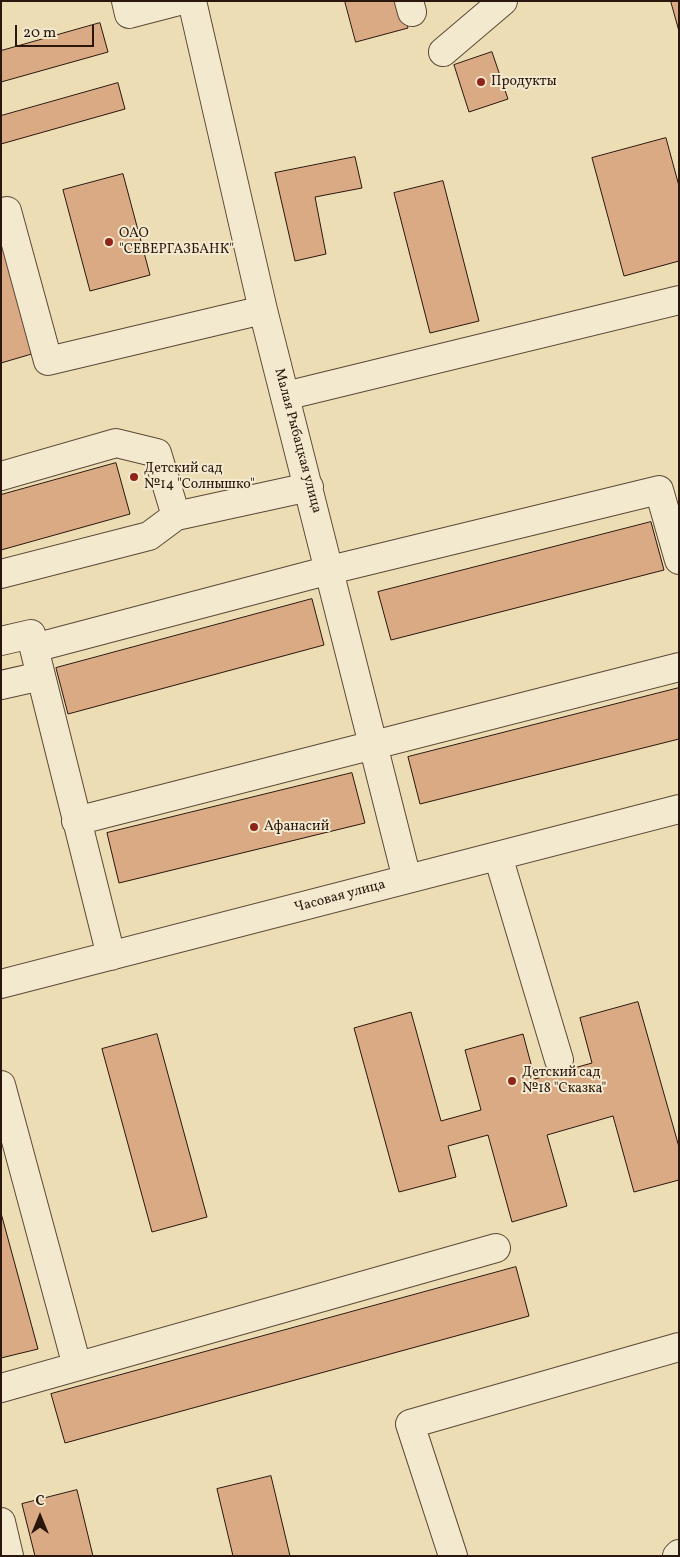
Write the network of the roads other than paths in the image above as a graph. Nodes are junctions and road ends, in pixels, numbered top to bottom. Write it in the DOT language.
graph roads {
  1 [pos="126,1"];
  2 [pos="179,1"];
  3 [pos="192,1"];
  4 [pos="503,1"];
  5 [pos="443,52"];
  6 [pos="7,212"];
  7 [pos="679,300"];
  8 [pos="263,310"];
  9 [pos="285,396"];
  10 [pos="1,476"];
  11 [pos="309,487"];
  12 [pos="176,516"];
  13 [pos="674,520"];
  14 [pos="679,560"];
  15 [pos="330,570"];
  16 [pos="1,574"];
  17 [pos="1,641"];
  18 [pos="34,648"];
  19 [pos="679,667"];
  20 [pos="40,676"];
  21 [pos="1,685"];
  22 [pos="374,746"];
  23 [pos="679,809"];
  24 [pos="76,821"];
  25 [pos="498,856"];
  26 [pos="407,879"];
  27 [pos="111,956"];
  28 [pos="1,984"];
  29 [pos="559,1060"];
  30 [pos="1,1085"];
  31 [pos="496,1248"];
  32 [pos="679,1347"];
  33 [pos="77,1366"];
  34 [pos="1,1388"];
  35 [pos="1,1522"];
  36 [pos="9,1556"];
  37 [pos="453,1556"];
  1 -- 2 [label="street"];
  3 -- 8 [label="street, Малая Рыбацкая улица"];
  4 -- 5 [label="street"];
  6 -- 8 [label="street"];
  7 -- 9 [label="street"];
  8 -- 9 [label="street, Малая Рыбацкая улица"];
  9 -- 11 [label="street, Малая Рыбацкая улица"];
  10 -- 12 [label="street"];
  11 -- 12 [label="street"];
  11 -- 15 [label="street, Малая Рыбацкая улица"];
  12 -- 16 [label="street"];
  13 -- 14 [label="street"];
  13 -- 15 [label="street"];
  15 -- 18 [label="street"];
  15 -- 22 [label="street, Малая Рыбацкая улица"];
  17 -- 18 [label="street"];
  18 -- 20 [label="street"];
  19 -- 22 [label="street"];
  20 -- 21 [label="street"];
  20 -- 24 [label="street"];
  22 -- 24 [label="street"];
  22 -- 26 [label="street, Малая Рыбацкая улица"];
  23 -- 25 [label="street, Часовая улица"];
  24 -- 27 [label="street"];
  25 -- 26 [label="street, Часовая улица"];
  25 -- 29 [label="street"];
  26 -- 27 [label="street, Часовая улица"];
  27 -- 28 [label="street, Часовая улица"];
  30 -- 33 [label="street"];
  31 -- 33 [label="street"];
  32 -- 37 [label="street"];
  33 -- 34 [label="street"];
  35 -- 36 [label="street"];
}
